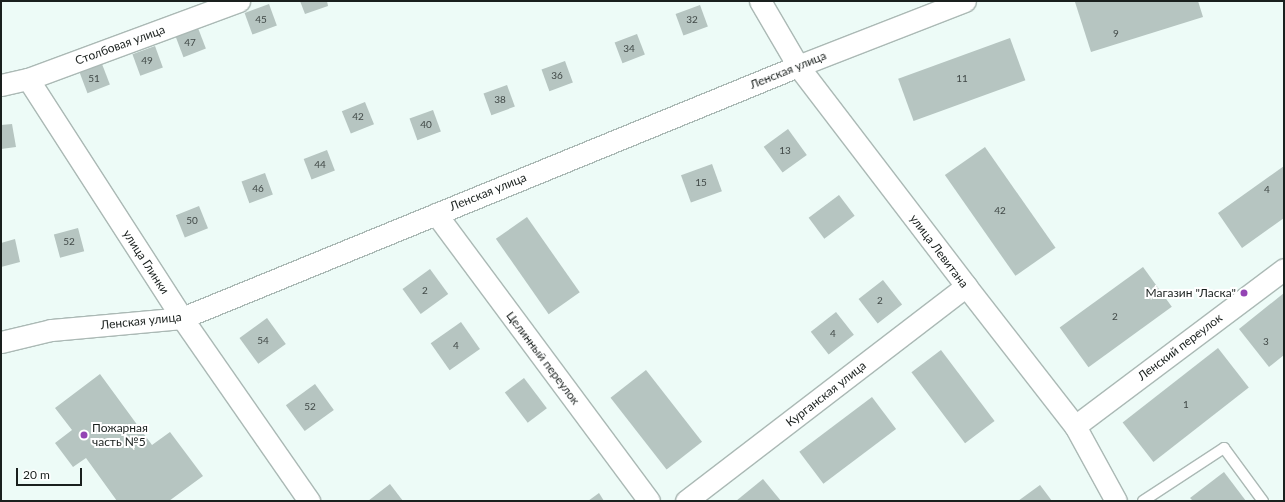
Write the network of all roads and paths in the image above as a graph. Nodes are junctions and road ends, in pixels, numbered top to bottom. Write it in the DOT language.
graph roads {
  1 [pos="239,1"];
  2 [pos="760,1"];
  3 [pos="965,1"];
  4 [pos="798,66"];
  5 [pos="28,79"];
  6 [pos="1,85"];
  7 [pos="436,214"];
  8 [pos="1284,268"];
  9 [pos="966,286"];
  10 [pos="182,318"];
  11 [pos="1,342"];
  12 [pos="1076,426"];
  13 [pos="309,501"];
  14 [pos="650,501"];
  15 [pos="686,501"];
  16 [pos="1116,501"];
  17 [pos="1143,501"];
  18 [pos="1263,501"];
  1 -- 5 [label="street, Столбовая улица"];
  2 -- 4 [label="street, улица Левитана"];
  3 -- 4 [label="street, Ленская улица"];
  4 -- 7 [label="street, Ленская улица"];
  4 -- 9 [label="street, улица Левитана"];
  5 -- 6 [label="street, Столбовая улица"];
  5 -- 10 [label="street, улица Глинки"];
  7 -- 10 [label="street, Ленская улица"];
  7 -- 14 [label="street, Целинный переулок"];
  8 -- 12 [label="street, Ленский переулок"];
  9 -- 12 [label="street, улица Левитана"];
  9 -- 15 [label="street, Курганская улица"];
  10 -- 11 [label="street, Ленская улица"];
  10 -- 13 [label="street, улица Глинки"];
  12 -- 16 [label="street, улица Левитана"];
  17 -- 18 [label="lane"];
}
